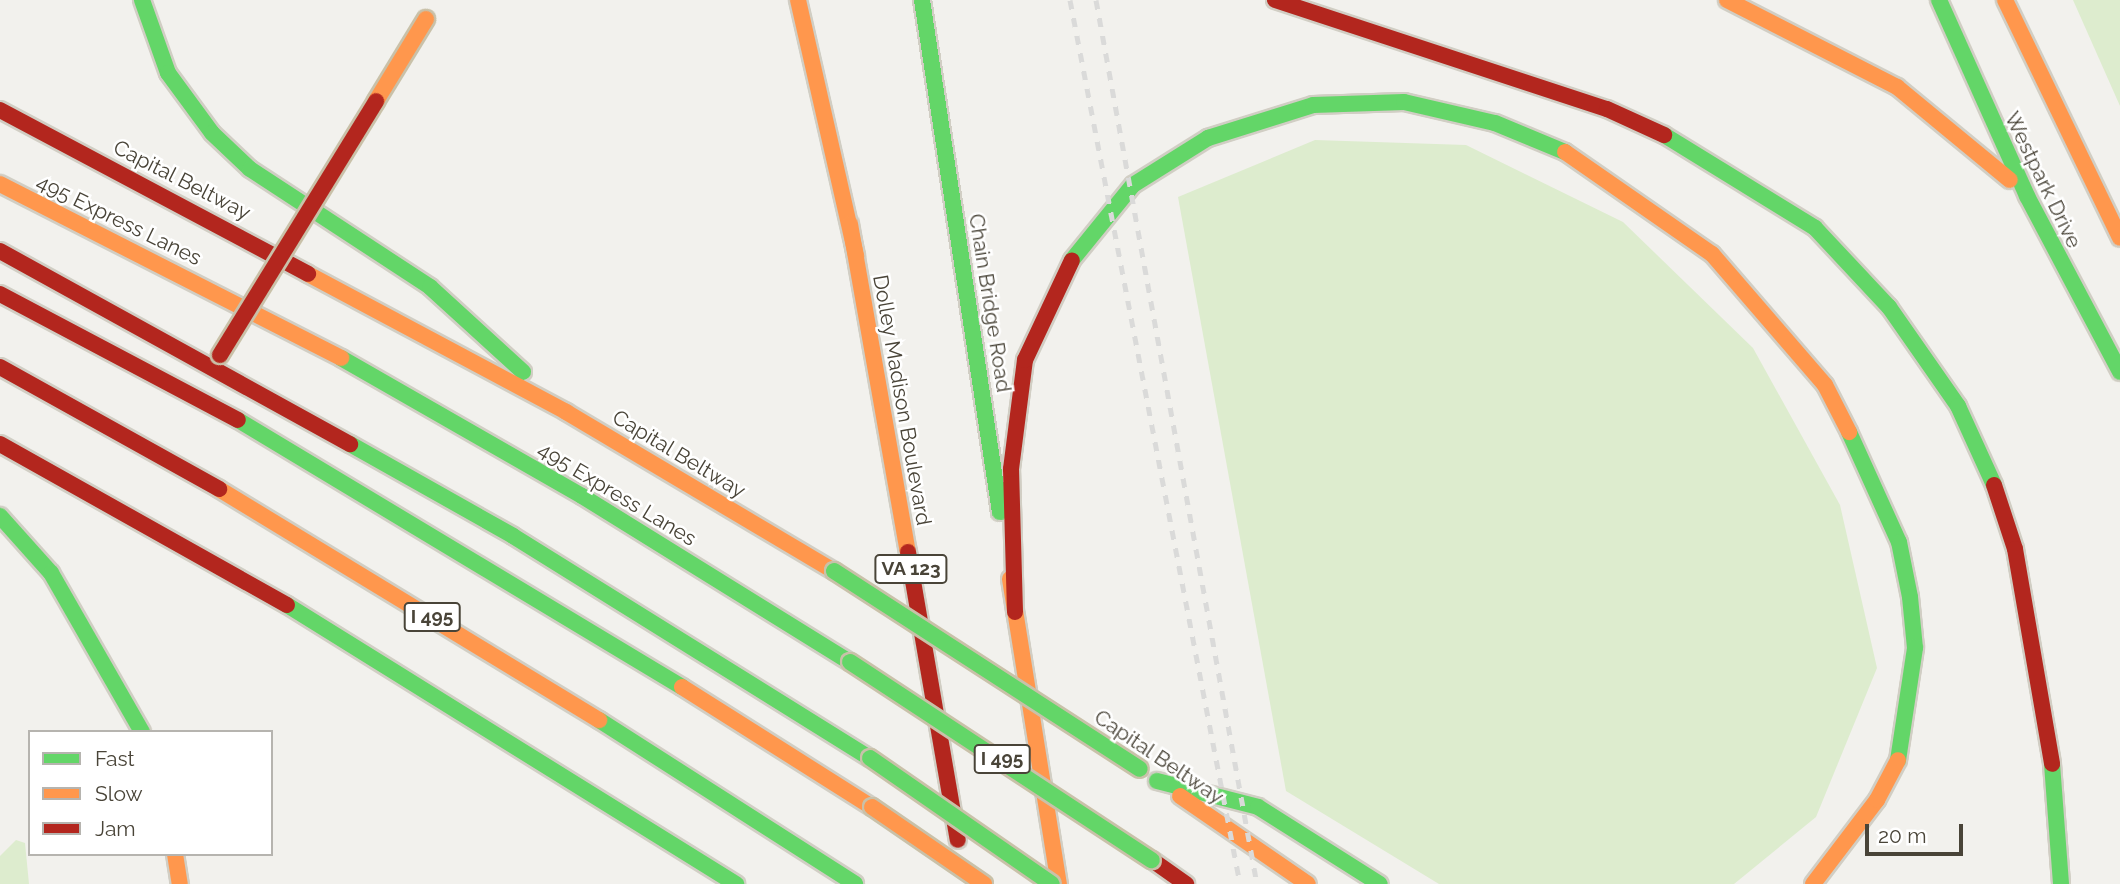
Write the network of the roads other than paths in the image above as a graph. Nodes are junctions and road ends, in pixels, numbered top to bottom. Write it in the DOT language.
graph roads {
  1 [pos="142,0"];
  2 [pos="438,0"];
  3 [pos="798,0"];
  4 [pos="814,0"];
  5 [pos="922,0"];
  6 [pos="1275,0"];
  7 [pos="1727,0"];
  8 [pos="1939,0"];
  9 [pos="2005,0"];
  10 [pos="0,110"];
  11 [pos="0,184"];
  12 [pos="2026,196"];
  13 [pos="2120,238"];
  14 [pos="0,251"];
  15 [pos="856,255"];
  16 [pos="0,294"];
  17 [pos="217,360"];
  18 [pos="0,367"];
  19 [pos="2120,372"];
  20 [pos="195,394"];
  21 [pos="566,412"];
  22 [pos="0,444"];
  23 [pos="0,516"];
  24 [pos="1015,612"];
  25 [pos="141,730"];
  26 [pos="1157,781"];
  27 [pos="175,856"];
  28 [pos="180,884"];
  29 [pos="736,884"];
  30 [pos="855,884"];
  31 [pos="965,884"];
  32 [pos="984,884"];
  33 [pos="1052,884"];
  34 [pos="1059,884"];
  35 [pos="1186,884"];
  36 [pos="1308,884"];
  37 [pos="1380,884"];
  38 [pos="1813,884"];
  39 [pos="2061,884"];
  1 -- 21 [label="main road"];
  2 -- 17 [label="main road, bridge"];
  3 -- 15 [label="main road"];
  4 -- 15 [label="main road, VA 123"];
  5 -- 24 [label="main road, Chain Bridge Road"];
  6 -- 39 [label="main road"];
  7 -- 12 [label="main road"];
  8 -- 12 [label="main road, Westpark Drive"];
  9 -- 13 [label="main road, Westpark Drive"];
  10 -- 21 [label="main road, Capital Beltway"];
  11 -- 35 [label="main road, 495 Express Lanes / I 495, bridge"];
  12 -- 19 [label="main road, Westpark Drive"];
  14 -- 17 [label="main road"];
  15 -- 31 [label="main road, Dolley Madison Boulevard / VA 123"];
  16 -- 20 [label="main road"];
  17 -- 20 [label="main road"];
  17 -- 33 [label="main road, bridge"];
  18 -- 30 [label="main road, I 495"];
  20 -- 32 [label="main road, bridge"];
  21 -- 26 [label="main road, Capital Beltway, bridge"];
  22 -- 29 [label="main road"];
  23 -- 25 [label="main road"];
  24 -- 34 [label="main road"];
  24 -- 38 [label="main road"];
  26 -- 36 [label="main road, Capital Beltway"];
  26 -- 37 [label="main road"];
  27 -- 28 [label="main road"];
}
